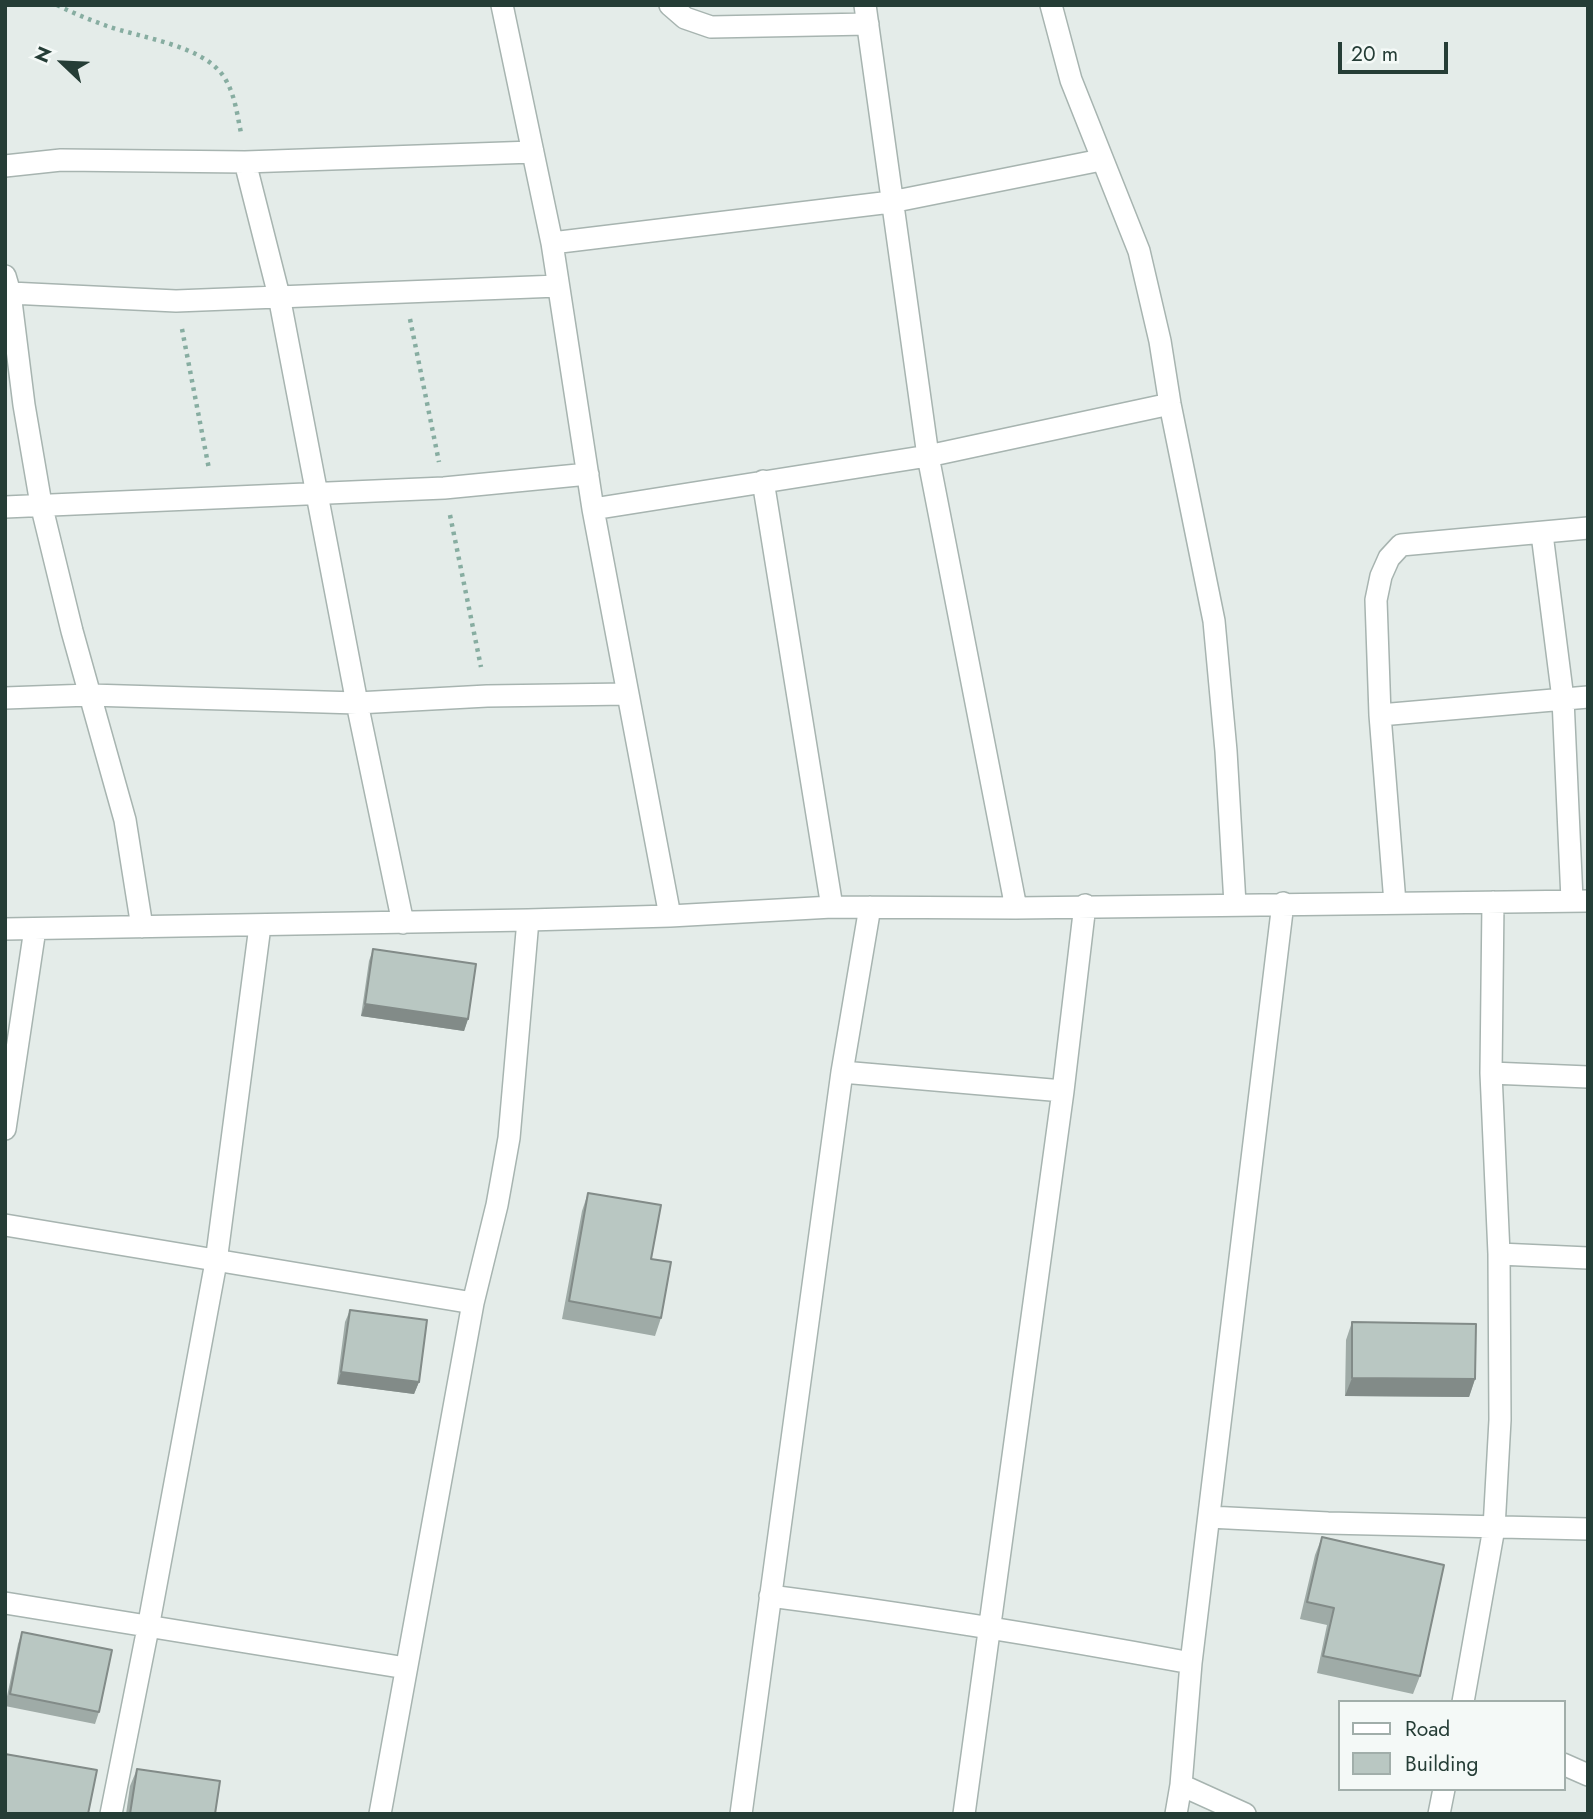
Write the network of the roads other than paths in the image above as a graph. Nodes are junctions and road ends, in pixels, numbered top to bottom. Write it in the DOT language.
graph roads {
  1 [pos="502,5"];
  2 [pos="670,5"];
  3 [pos="1051,5"];
  4 [pos="866,15"];
  5 [pos="533,152"];
  6 [pos="1101,160"];
  7 [pos="245,162"];
  8 [pos="5,166"];
  9 [pos="891,202"];
  10 [pos="552,243"];
  11 [pos="558,286"];
  12 [pos="7,287"];
  13 [pos="279,296"];
  14 [pos="1170,404"];
  15 [pos="928,456"];
  16 [pos="588,474"];
  17 [pos="763,481"];
  18 [pos="316,495"];
  19 [pos="41,504"];
  20 [pos="5,507"];
  21 [pos="593,509"];
  22 [pos="1588,528"];
  23 [pos="1542,534"];
  24 [pos="628,694"];
  25 [pos="90,695"];
  26 [pos="1588,697"];
  27 [pos="5,698"];
  28 [pos="1563,699"];
  29 [pos="357,704"];
  30 [pos="1380,715"];
  31 [pos="1580,900"];
  32 [pos="1493,902"];
  33 [pos="1283,903"];
  34 [pos="1395,903"];
  35 [pos="1235,904"];
  36 [pos="1085,905"];
  37 [pos="832,907"];
  38 [pos="870,907"];
  39 [pos="1016,908"];
  40 [pos="670,916"];
  41 [pos="528,919"];
  42 [pos="404,923"];
  43 [pos="260,926"];
  44 [pos="142,927"];
  45 [pos="5,929"];
  46 [pos="35,929"];
  47 [pos="842,1072"];
  48 [pos="1491,1073"];
  49 [pos="1588,1077"];
  50 [pos="1063,1091"];
  51 [pos="5,1129"];
  52 [pos="5,1225"];
  53 [pos="1499,1254"];
  54 [pos="1588,1258"];
  55 [pos="216,1262"];
  56 [pos="473,1303"];
  57 [pos="1209,1517"];
  58 [pos="1494,1528"];
  59 [pos="1588,1529"];
  60 [pos="770,1596"];
  61 [pos="5,1603"];
  62 [pos="148,1628"];
  63 [pos="990,1629"];
  64 [pos="1191,1662"];
  65 [pos="406,1668"];
  66 [pos="1463,1700"];
  67 [pos="1565,1765"];
  68 [pos="1588,1775"];
  69 [pos="1181,1785"];
  70 [pos="1444,1791"];
  71 [pos="111,1814"];
  72 [pos="380,1814"];
  73 [pos="741,1814"];
  74 [pos="964,1814"];
  75 [pos="1176,1814"];
  76 [pos="1244,1814"];
  77 [pos="1439,1814"];
  1 -- 5 [label="street"];
  2 -- 4 [label="street"];
  3 -- 6 [label="street"];
  4 -- 9 [label="street"];
  5 -- 7 [label="street"];
  5 -- 10 [label="street"];
  6 -- 9 [label="street"];
  6 -- 14 [label="street"];
  7 -- 8 [label="street"];
  7 -- 13 [label="street"];
  9 -- 10 [label="street"];
  9 -- 15 [label="street"];
  10 -- 11 [label="street"];
  11 -- 13 [label="street"];
  11 -- 16 [label="street"];
  12 -- 13 [label="street"];
  12 -- 19 [label="street"];
  13 -- 18 [label="street"];
  14 -- 15 [label="street"];
  14 -- 35 [label="street"];
  15 -- 17 [label="street"];
  15 -- 39 [label="street"];
  16 -- 18 [label="street"];
  16 -- 21 [label="street"];
  17 -- 21 [label="street"];
  17 -- 37 [label="street"];
  18 -- 19 [label="street"];
  18 -- 29 [label="street"];
  19 -- 20 [label="street"];
  19 -- 25 [label="street"];
  21 -- 24 [label="street"];
  22 -- 23 [label="street"];
  23 -- 28 [label="street"];
  23 -- 30 [label="street"];
  24 -- 29 [label="street"];
  24 -- 40 [label="street"];
  25 -- 27 [label="street"];
  25 -- 29 [label="street"];
  25 -- 44 [label="street"];
  26 -- 28 [label="street"];
  28 -- 30 [label="street"];
  28 -- 31 [label="street"];
  29 -- 42 [label="street"];
  30 -- 34 [label="street"];
  31 -- 32 [label="street"];
  32 -- 34 [label="street"];
  32 -- 48 [label="street"];
  33 -- 34 [label="street"];
  33 -- 35 [label="street"];
  33 -- 57 [label="street"];
  35 -- 36 [label="street"];
  36 -- 39 [label="street"];
  36 -- 50 [label="street"];
  37 -- 38 [label="street"];
  37 -- 40 [label="street"];
  38 -- 39 [label="street"];
  38 -- 47 [label="street"];
  40 -- 41 [label="street"];
  41 -- 42 [label="street"];
  41 -- 56 [label="street"];
  42 -- 43 [label="street"];
  43 -- 44 [label="street"];
  43 -- 55 [label="street"];
  44 -- 46 [label="street"];
  45 -- 46 [label="street"];
  46 -- 51 [label="street"];
  47 -- 50 [label="street"];
  47 -- 60 [label="street"];
  48 -- 49 [label="street"];
  48 -- 53 [label="street"];
  50 -- 63 [label="street"];
  52 -- 55 [label="street"];
  53 -- 54 [label="street"];
  53 -- 58 [label="street"];
  55 -- 56 [label="street"];
  55 -- 62 [label="street"];
  56 -- 65 [label="street"];
  57 -- 58 [label="street"];
  57 -- 64 [label="street"];
  58 -- 59 [label="street"];
  58 -- 66 [label="street"];
  60 -- 63 [label="street"];
  60 -- 73 [label="street"];
  61 -- 62 [label="street"];
  62 -- 65 [label="street"];
  62 -- 71 [label="street"];
  63 -- 64 [label="street"];
  63 -- 74 [label="street"];
  64 -- 69 [label="street"];
  65 -- 72 [label="street"];
  67 -- 68 [label="street"];
  69 -- 75 [label="street"];
  69 -- 76 [label="street"];
  70 -- 77 [label="street"];
}
